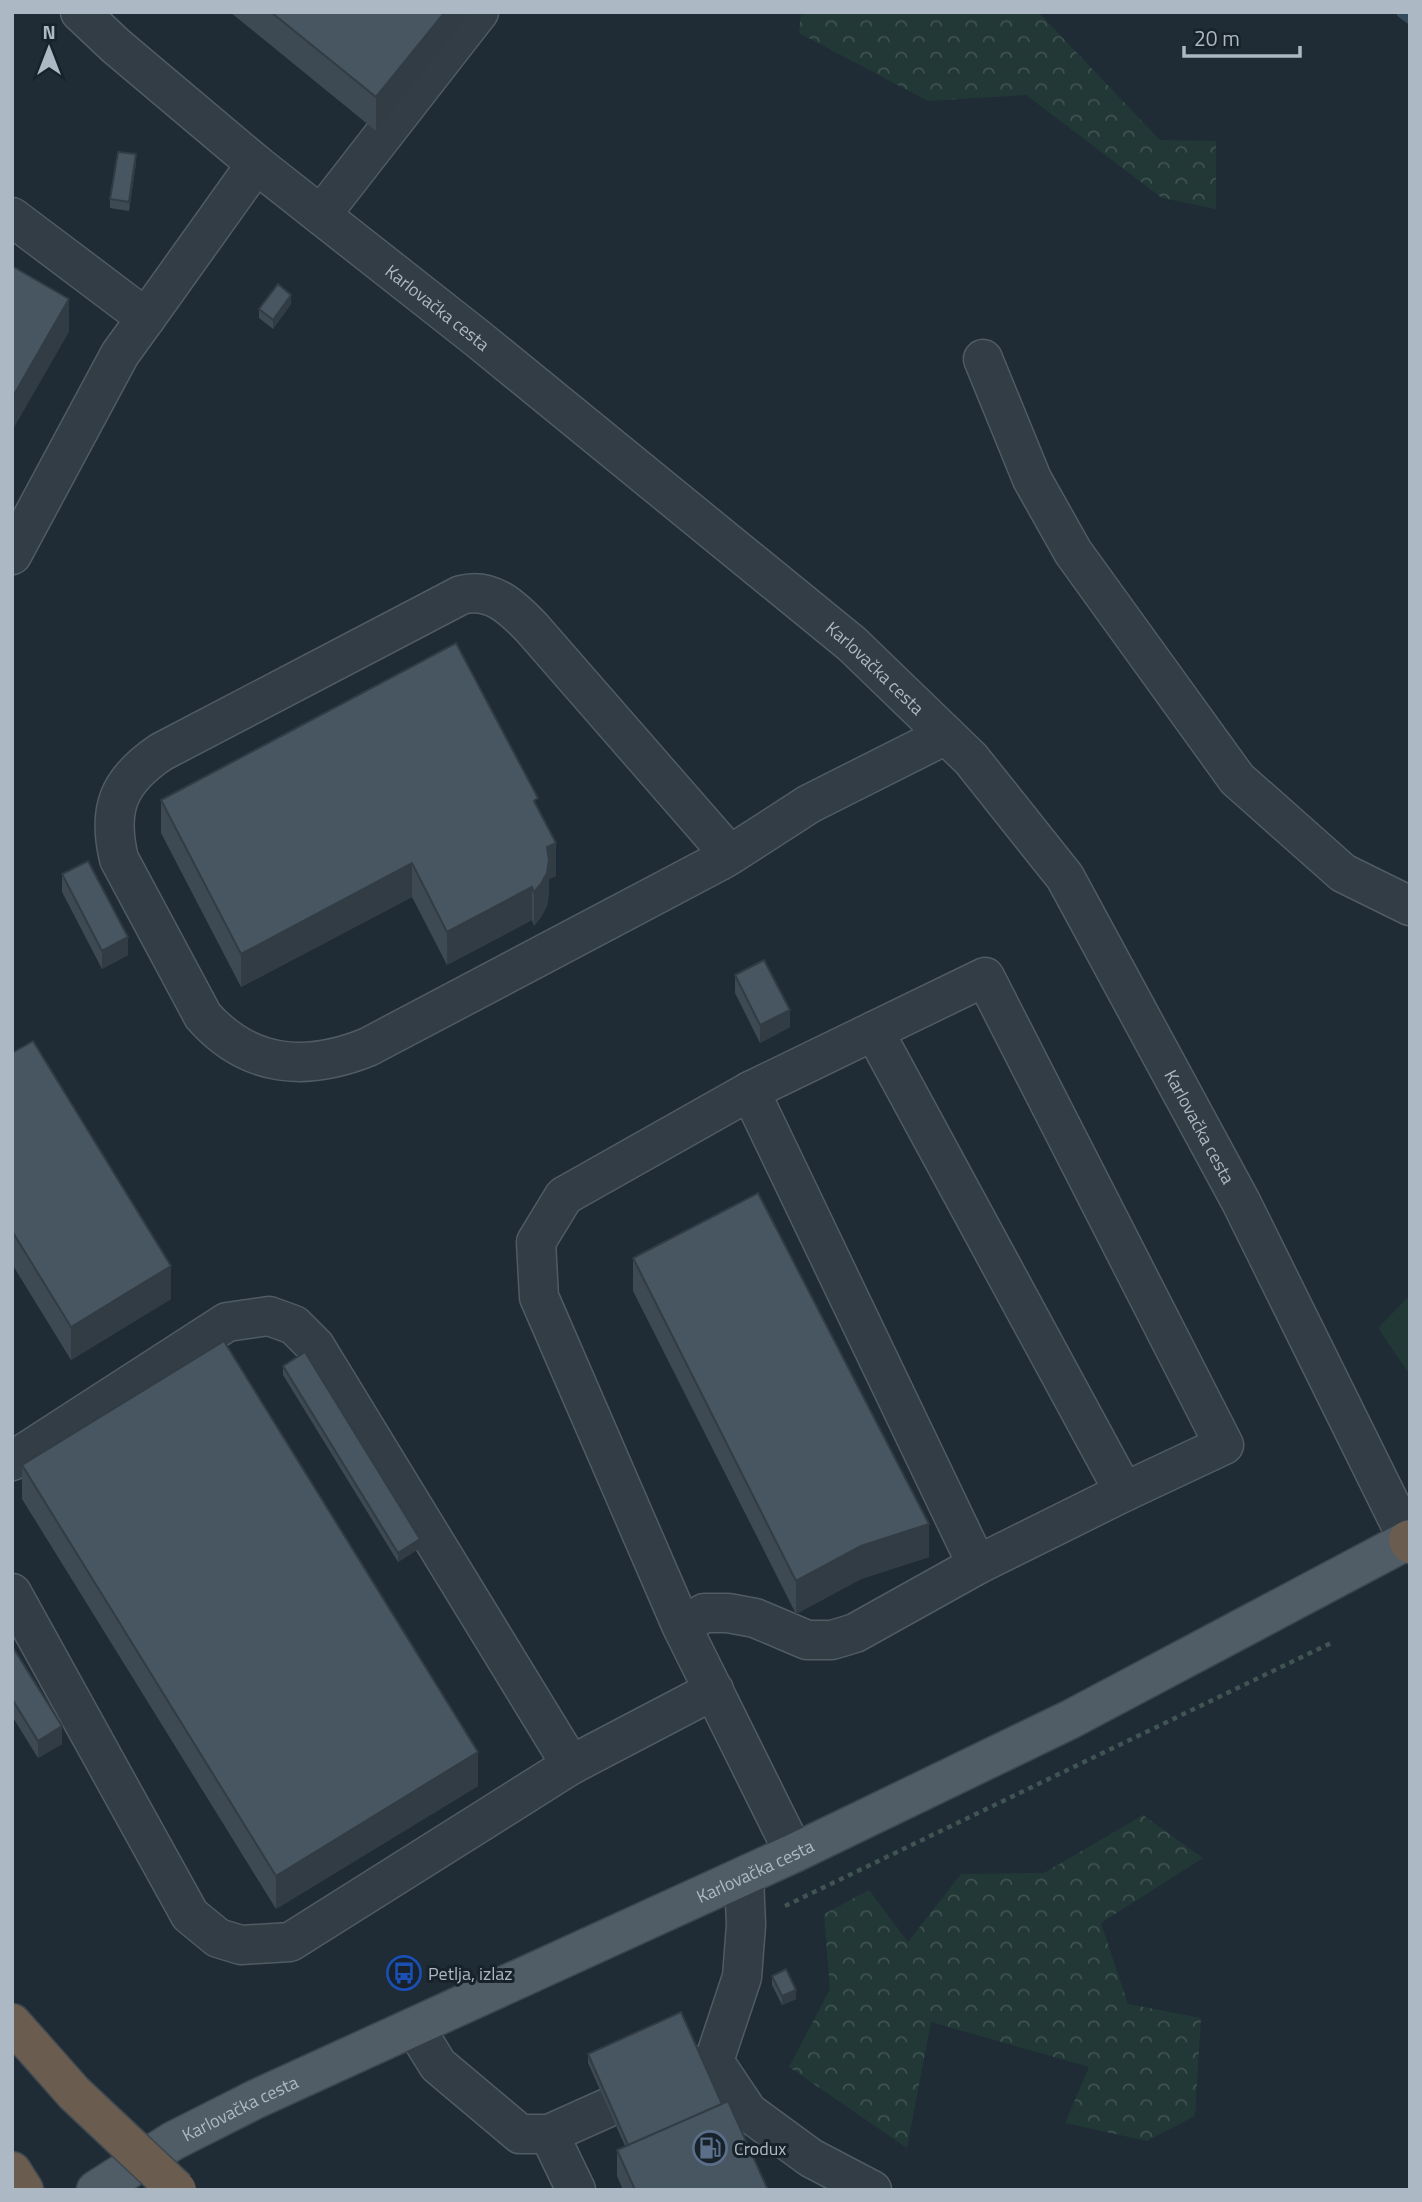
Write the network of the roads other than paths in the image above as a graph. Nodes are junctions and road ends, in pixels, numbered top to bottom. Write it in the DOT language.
graph roads {
  1 [pos="80,12"];
  2 [pos="479,12"];
  3 [pos="256,164"];
  4 [pos="321,215"];
  5 [pos="12,217"];
  6 [pos="146,318"];
  7 [pos="983,359"];
  8 [pos="12,555"];
  9 [pos="946,735"];
  10 [pos="730,855"];
  11 [pos="1410,906"];
  12 [pos="874,1031"];
  13 [pos="750,1091"];
  14 [pos="12,1461"];
  15 [pos="1124,1492"];
  16 [pos="1409,1541"];
  17 [pos="976,1565"];
  18 [pos="12,1593"];
  19 [pos="682,1627"];
  20 [pos="714,1690"];
  21 [pos="571,1765"];
  22 [pos="794,1853"];
  23 [pos="744,1877"];
  24 [pos="12,2023"];
  25 [pos="415,2028"];
  26 [pos="607,2108"];
  27 [pos="549,2134"];
  28 [pos="12,2171"];
  29 [pos="24,2190"];
  30 [pos="96,2190"];
  31 [pos="177,2190"];
  32 [pos="576,2190"];
  33 [pos="872,2190"];
  1 -- 3 [label="street, Karlovačka cesta"];
  2 -- 4 [label="street"];
  3 -- 4 [label="street, Karlovačka cesta"];
  3 -- 6 [label="street"];
  4 -- 9 [label="street, Karlovačka cesta"];
  5 -- 6 [label="street"];
  6 -- 8 [label="street"];
  7 -- 11 [label="street"];
  9 -- 10 [label="street"];
  9 -- 16 [label="street, Karlovačka cesta"];
  10 -- 10 [label="street"];
  12 -- 13 [label="street"];
  12 -- 15 [label="street"];
  12 -- 15 [label="street"];
  13 -- 17 [label="street"];
  13 -- 19 [label="street"];
  14 -- 21 [label="street"];
  15 -- 17 [label="street"];
  16 -- 22 [label="main road, Karlovačka cesta"];
  17 -- 19 [label="street"];
  18 -- 21 [label="street"];
  19 -- 20 [label="street"];
  20 -- 21 [label="street"];
  20 -- 22 [label="street"];
  22 -- 23 [label="main road, Karlovačka cesta"];
  23 -- 25 [label="main road, Karlovačka cesta"];
  23 -- 33 [label="street"];
  24 -- 31 [label="highway, bridge"];
  25 -- 27 [label="street"];
  25 -- 30 [label="main road, Karlovačka cesta"];
  26 -- 27 [label="street"];
  27 -- 32 [label="street"];
  28 -- 29 [label="highway"];
}
